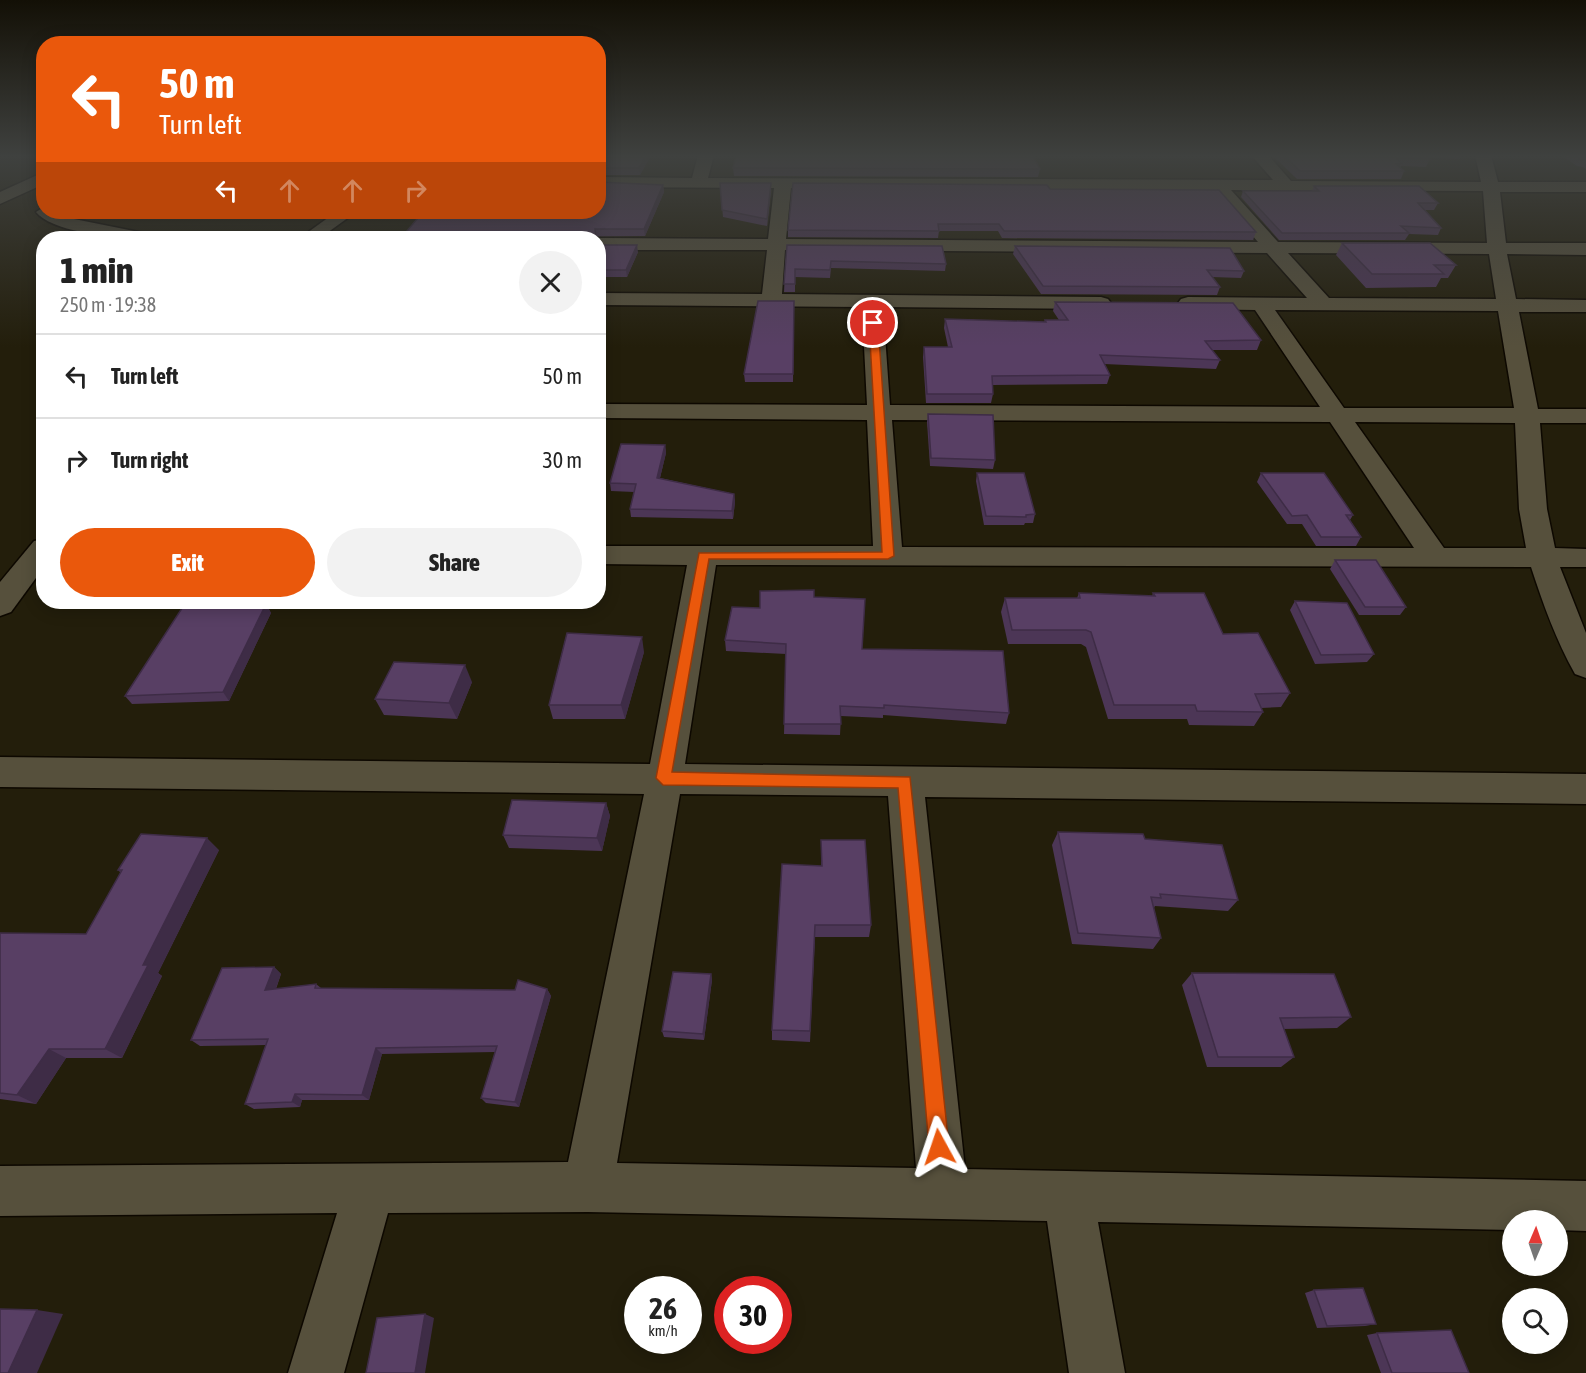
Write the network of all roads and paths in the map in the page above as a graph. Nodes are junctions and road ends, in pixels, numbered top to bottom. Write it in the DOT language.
graph roads {
  1 [pos="61,219"];
  2 [pos="337,219"];
  3 [pos="779,219"];
  4 [pos="1247,219"];
  5 [pos="1494,219"];
  6 [pos="108,231"];
  7 [pos="319,231"];
  8 [pos="777,243"];
  9 [pos="606,244"];
  10 [pos="1272,247"];
  11 [pos="1497,248"];
  12 [pos="1586,249"];
  13 [pos="606,299"];
  14 [pos="771,300"];
  15 [pos="872,300"];
  16 [pos="1119,303"];
  17 [pos="1166,303"];
  18 [pos="1261,304"];
  19 [pos="1323,304"];
  20 [pos="1507,305"];
  21 [pos="1586,306"];
  22 [pos="606,411"];
  23 [pos="880,411"];
  24 [pos="1337,415"];
  25 [pos="1527,415"];
  26 [pos="1586,416"];
  27 [pos="606,555"];
  28 [pos="704,555"];
  29 [pos="888,556"];
  30 [pos="1435,557"];
  31 [pos="36,558"];
  32 [pos="1542,558"];
  33 [pos="1586,558"];
  34 [pos="0,605"];
  35 [pos="1586,666"];
  36 [pos="0,772"];
  37 [pos="663,778"];
  38 [pos="905,782"];
  39 [pos="1586,789"];
  40 [pos="588,1187"];
  41 [pos="0,1191"];
  42 [pos="369,1191"];
  43 [pos="943,1192"];
  44 [pos="1068,1195"];
  45 [pos="1586,1206"];
  46 [pos="316,1373"];
  47 [pos="1097,1373"];
  1 -- 6 [label="street"];
  2 -- 7 [label="street"];
  3 -- 8 [label="street"];
  4 -- 10 [label="street"];
  5 -- 11 [label="street"];
  8 -- 9 [label="street"];
  8 -- 10 [label="street"];
  8 -- 14 [label="street"];
  10 -- 11 [label="street"];
  10 -- 19 [label="street"];
  11 -- 12 [label="street"];
  11 -- 20 [label="street"];
  13 -- 14 [label="street"];
  14 -- 15 [label="street"];
  15 -- 16 [label="street"];
  15 -- 23 [label="street"];
  17 -- 18 [label="street"];
  18 -- 19 [label="street"];
  18 -- 24 [label="street"];
  19 -- 20 [label="street"];
  20 -- 21 [label="street"];
  20 -- 25 [label="street"];
  22 -- 23 [label="street"];
  23 -- 24 [label="street"];
  23 -- 29 [label="street"];
  24 -- 25 [label="street"];
  24 -- 30 [label="street"];
  25 -- 26 [label="street"];
  25 -- 32 [label="street"];
  27 -- 28 [label="street"];
  28 -- 29 [label="street"];
  28 -- 37 [label="street"];
  29 -- 30 [label="street"];
  30 -- 32 [label="street"];
  31 -- 34 [label="street"];
  32 -- 33 [label="street"];
  32 -- 35 [label="street"];
  36 -- 37 [label="street"];
  37 -- 38 [label="street"];
  37 -- 40 [label="street"];
  38 -- 39 [label="street"];
  38 -- 43 [label="street"];
  40 -- 42 [label="street"];
  40 -- 43 [label="street"];
  41 -- 42 [label="street"];
  42 -- 46 [label="street"];
  43 -- 44 [label="street"];
  44 -- 45 [label="street"];
  44 -- 47 [label="street"];
}
